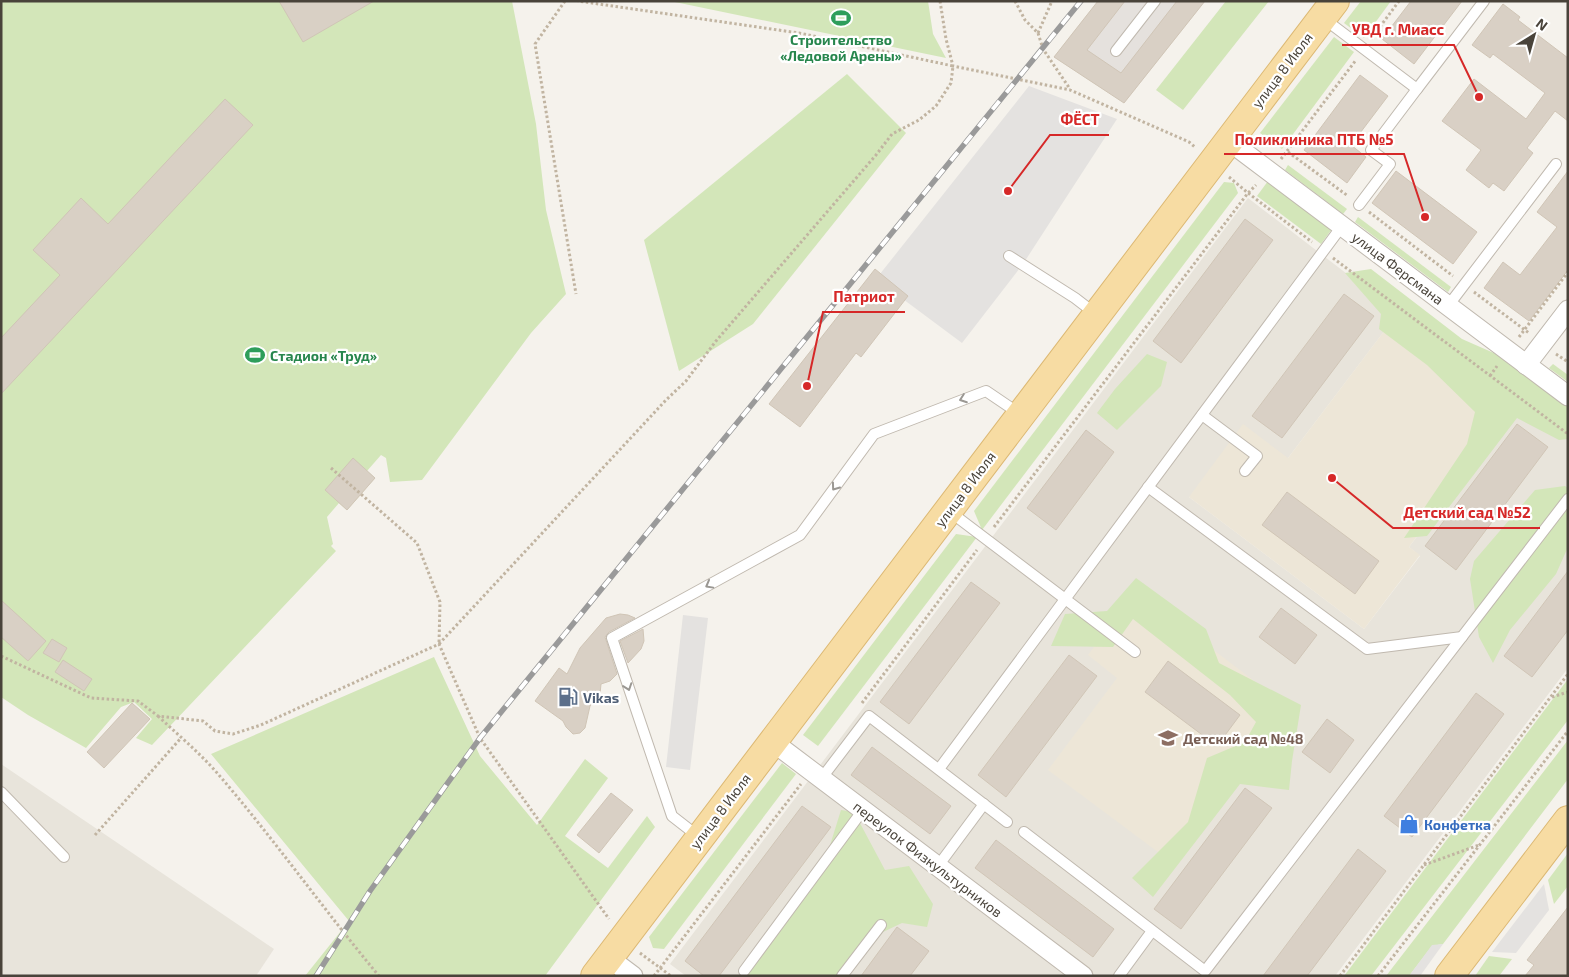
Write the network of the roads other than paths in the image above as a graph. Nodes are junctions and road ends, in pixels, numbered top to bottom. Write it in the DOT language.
graph roads {
  1 [pos="1155,1"];
  2 [pos="1484,1"];
  3 [pos="1328,9"];
  4 [pos="1116,51"];
  5 [pos="1417,89"];
  6 [pos="1229,141"];
  7 [pos="1556,164"];
  8 [pos="1359,205"];
  9 [pos="1342,226"];
  10 [pos="1009,256"];
  11 [pos="1448,306"];
  12 [pos="1568,310"];
  13 [pos="1097,315"];
  14 [pos="1526,365"];
  15 [pos="1568,396"];
  16 [pos="1021,415"];
  17 [pos="1202,415"];
  18 [pos="1246,471"];
  19 [pos="1148,487"];
  20 [pos="1568,499"];
  21 [pos="949,510"];
  22 [pos="1066,599"];
  23 [pos="1462,637"];
  24 [pos="1136,652"];
  25 [pos="773,742"];
  26 [pos="939,769"];
  27 [pos="816,775"];
  28 [pos="1,792"];
  29 [pos="984,804"];
  30 [pos="863,810"];
  31 [pos="1568,820"];
  32 [pos="1007,822"];
  33 [pos="1024,832"];
  34 [pos="700,838"];
  35 [pos="64,857"];
  36 [pos="938,866"];
  37 [pos="881,925"];
  38 [pos="1152,931"];
  39 [pos="609,958"];
  40 [pos="744,971"];
  41 [pos="633,976"];
  42 [pos="842,976"];
  43 [pos="1083,976"];
  44 [pos="1119,976"];
  45 [pos="1449,976"];
  1 -- 4 [label="lane"];
  2 -- 5 [label="lane"];
  3 -- 5 [label="lane"];
  3 -- 6 [label="main road, улица 8 Июля"];
  5 -- 8 [label="lane"];
  6 -- 9 [label="street, улица Ферсмана"];
  6 -- 13 [label="main road, улица 8 Июля"];
  7 -- 11 [label="lane"];
  9 -- 11 [label="street, улица Ферсмана"];
  9 -- 17 [label="lane"];
  10 -- 13 [label="lane"];
  11 -- 14 [label="street, улица Ферсмана"];
  12 -- 14 [label="street"];
  13 -- 16 [label="main road, улица 8 Июля"];
  14 -- 15 [label="street, улица Ферсмана"];
  16 -- 21 [label="main road, улица 8 Июля"];
  16 -- 34 [label="lane, one-way"];
  17 -- 18 [label="lane"];
  17 -- 19 [label="lane"];
  19 -- 22 [label="lane"];
  19 -- 23 [label="lane"];
  20 -- 23 [label="lane"];
  21 -- 22 [label="lane"];
  21 -- 25 [label="main road, улица 8 Июля"];
  22 -- 24 [label="lane"];
  22 -- 26 [label="lane"];
  23 -- 38 [label="lane"];
  25 -- 27 [label="street, переулок Физкультурников"];
  25 -- 34 [label="main road, улица 8 Июля"];
  26 -- 27 [label="lane"];
  26 -- 29 [label="lane"];
  27 -- 30 [label="street, переулок Физкультурников"];
  28 -- 35 [label="lane"];
  29 -- 32 [label="lane"];
  29 -- 36 [label="lane"];
  30 -- 36 [label="street, переулок Физкультурников"];
  30 -- 40 [label="lane"];
  31 -- 45 [label="main road"];
  33 -- 38 [label="lane"];
  34 -- 39 [label="main road, улица 8 Июля"];
  36 -- 43 [label="street, переулок Физкультурников"];
  37 -- 42 [label="lane"];
  38 -- 44 [label="lane"];
  39 -- 41 [label="street"];
}
